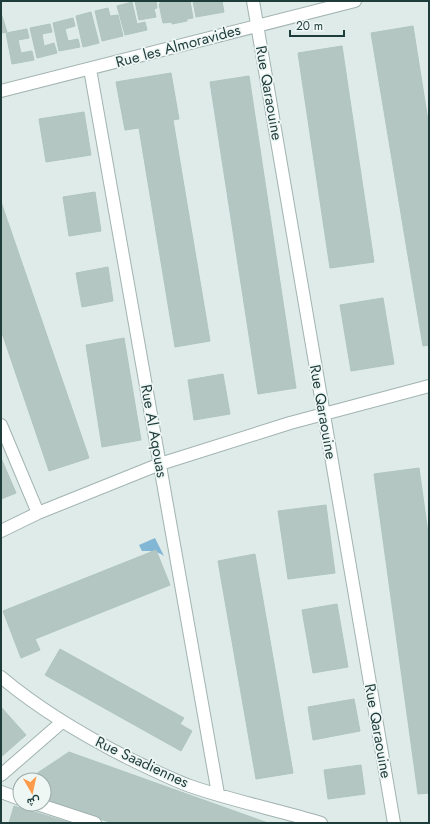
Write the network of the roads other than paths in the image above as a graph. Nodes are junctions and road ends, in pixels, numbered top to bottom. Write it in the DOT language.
graph roads {
  1 [pos="253,1"];
  2 [pos="355,1"];
  3 [pos="257,25"];
  4 [pos="90,69"];
  5 [pos="1,91"];
  6 [pos="429,386"];
  7 [pos="324,415"];
  8 [pos="1,425"];
  9 [pos="160,464"];
  10 [pos="38,513"];
  11 [pos="1,531"];
  12 [pos="1,677"];
  13 [pos="62,722"];
  14 [pos="1,775"];
  15 [pos="1,792"];
  16 [pos="218,794"];
  17 [pos="12,795"];
  18 [pos="52,809"];
  19 [pos="94,823"];
  20 [pos="321,823"];
  21 [pos="394,823"];
  1 -- 3 [label="street, Rue Qaraouine"];
  2 -- 3 [label="street, Rue les Almoravides"];
  3 -- 4 [label="street, Rue les Almoravides"];
  3 -- 7 [label="street, Rue Qaraouine"];
  4 -- 5 [label="street, Rue les Almoravides"];
  4 -- 9 [label="street, Rue Al Aqouas"];
  6 -- 7 [label="street"];
  7 -- 9 [label="street"];
  7 -- 21 [label="street, Rue Qaraouine"];
  8 -- 10 [label="street"];
  9 -- 10 [label="street"];
  9 -- 16 [label="street, Rue Al Aqouas"];
  10 -- 11 [label="street"];
  12 -- 13 [label="street, Rue Saadiennes"];
  13 -- 14 [label="street"];
  13 -- 16 [label="street, Rue Saadiennes"];
  15 -- 17 [label="street"];
  16 -- 20 [label="street, Rue Saadiennes"];
  18 -- 19 [label="street"];
}
